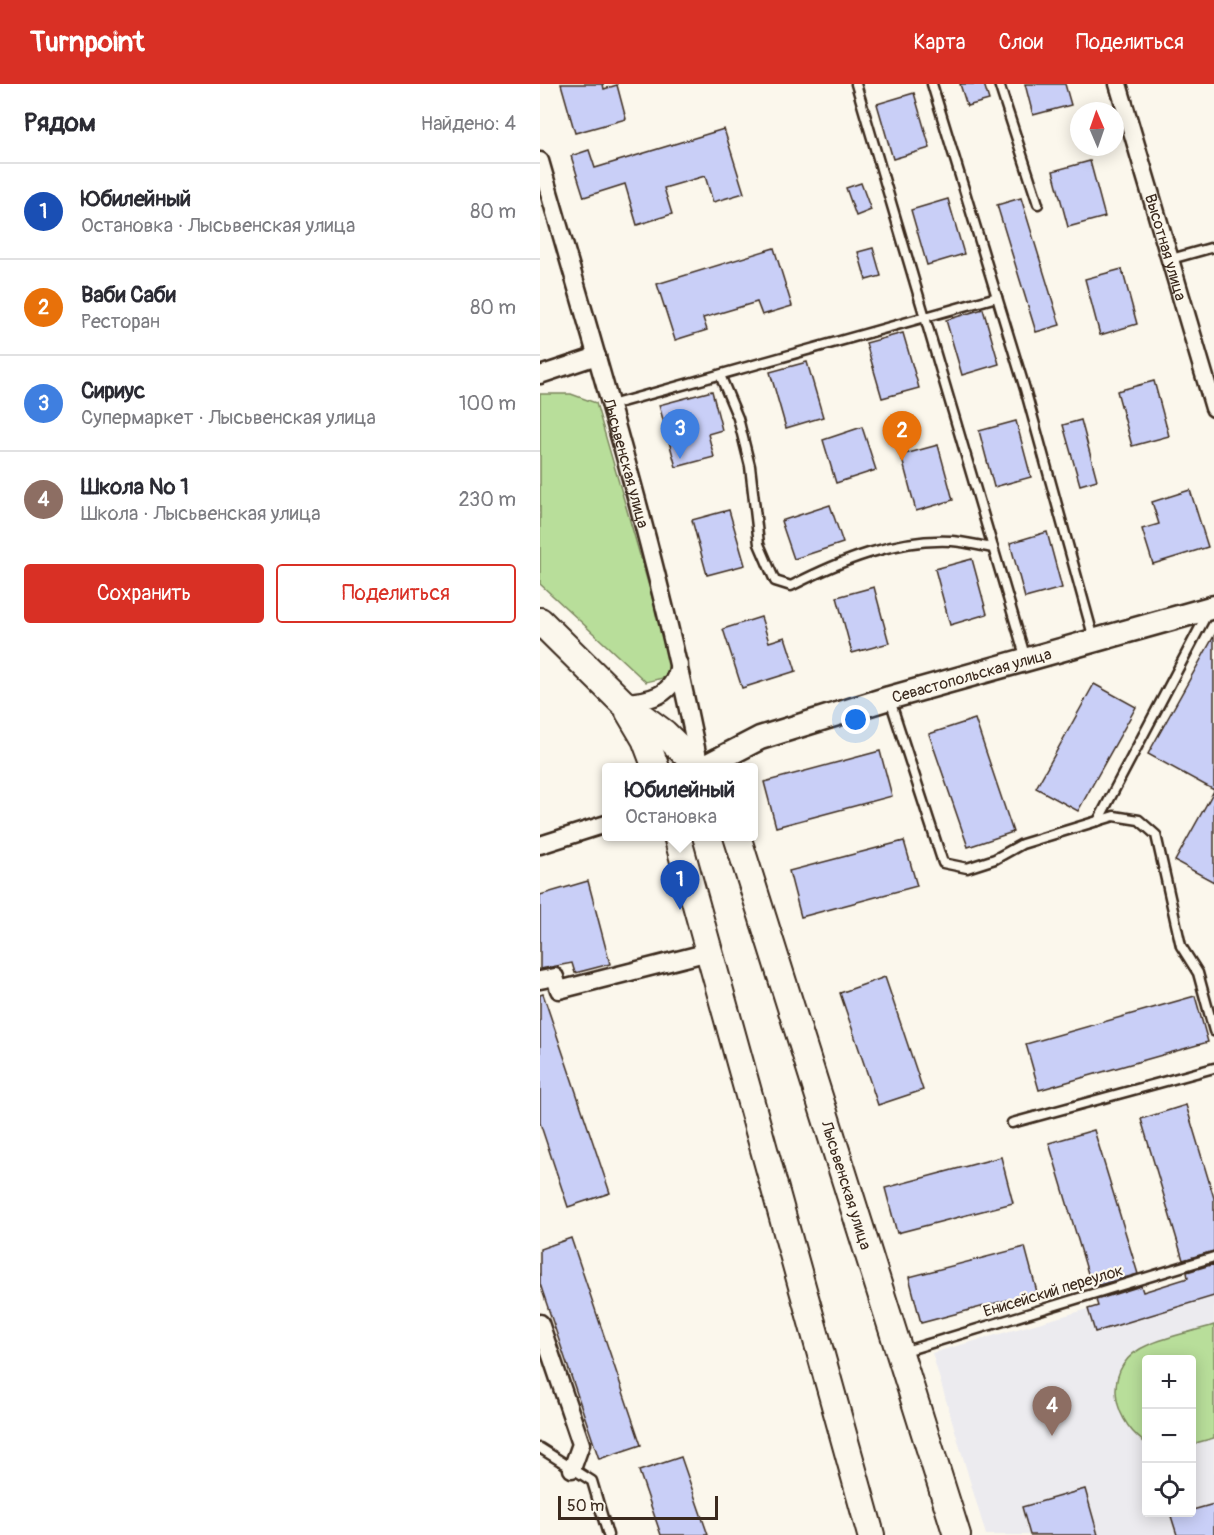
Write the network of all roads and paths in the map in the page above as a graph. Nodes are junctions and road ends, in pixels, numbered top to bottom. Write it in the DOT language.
graph roads {
  1 [pos="856,84"];
  2 [pos="932,84"];
  3 [pos="999,84"];
  4 [pos="1118,84"];
  5 [pos="540,161"];
  6 [pos="1038,204"];
  7 [pos="1214,247"];
  8 [pos="1171,259"];
  9 [pos="997,297"];
  10 [pos="925,317"];
  11 [pos="597,356"];
  12 [pos="540,375"];
  13 [pos="720,375"];
  14 [pos="611,405"];
  15 [pos="1214,408"];
  16 [pos="993,548"];
  17 [pos="1212,608"];
  18 [pos="540,621"];
  19 [pos="1094,640"];
  20 [pos="1026,659"];
  21 [pos="679,660"];
  22 [pos="889,698"];
  23 [pos="622,702"];
  24 [pos="654,763"];
  25 [pos="696,763"];
  26 [pos="700,763"];
  27 [pos="711,763"];
  28 [pos="1098,821"];
  29 [pos="602,825"];
  30 [pos="677,841"];
  31 [pos="737,841"];
  32 [pos="540,845"];
  33 [pos="709,952"];
  34 [pos="540,980"];
  35 [pos="1214,1031"];
  36 [pos="1214,1068"];
  37 [pos="1012,1123"];
  38 [pos="1214,1257"];
  39 [pos="540,1323"];
  40 [pos="902,1352"];
  41 [pos="540,1448"];
  42 [pos="572,1469"];
  43 [pos="608,1535"];
  44 [pos="871,1535"];
  45 [pos="957,1535"];
  1 -- 10 [label="lane"];
  2 -- 9 [label="lane"];
  3 -- 6 [label="lane"];
  4 -- 8 [label="street, Высотная улица"];
  5 -- 11 [label="street, Лысьвенская улица"];
  7 -- 8 [label="lane"];
  8 -- 15 [label="street, Высотная улица"];
  9 -- 10 [label="lane"];
  9 -- 19 [label="lane"];
  10 -- 13 [label="lane"];
  10 -- 16 [label="lane"];
  11 -- 12 [label="street"];
  11 -- 14 [label="street, Лысьвенская улица"];
  13 -- 14 [label="lane"];
  13 -- 16 [label="lane"];
  14 -- 21 [label="street, Лысьвенская улица"];
  16 -- 20 [label="lane"];
  17 -- 19 [label="street, Севастопольская улица"];
  17 -- 28 [label="lane"];
  18 -- 23 [label="main road"];
  19 -- 20 [label="street, Севастопольская улица"];
  20 -- 22 [label="street, Севастопольская улица"];
  21 -- 23 [label="street"];
  21 -- 26 [label="street, Лысьвенская улица"];
  22 -- 27 [label="street, Севастопольская улица"];
  22 -- 28 [label="lane"];
  23 -- 24 [label="main road"];
  23 -- 25 [label="main road"];
  28 -- 35 [label="lane"];
  29 -- 32 [label="street"];
  30 -- 33 [label="main road"];
  31 -- 40 [label="main road, Лысьвенская улица"];
  33 -- 34 [label="street"];
  33 -- 44 [label="main road"];
  36 -- 37 [label="lane"];
  38 -- 40 [label="lane, Енисейский переулок"];
  39 -- 42 [label="street"];
  40 -- 45 [label="main road, Лысьвенская улица"];
  41 -- 42 [label="lane"];
  42 -- 43 [label="lane"];
}
